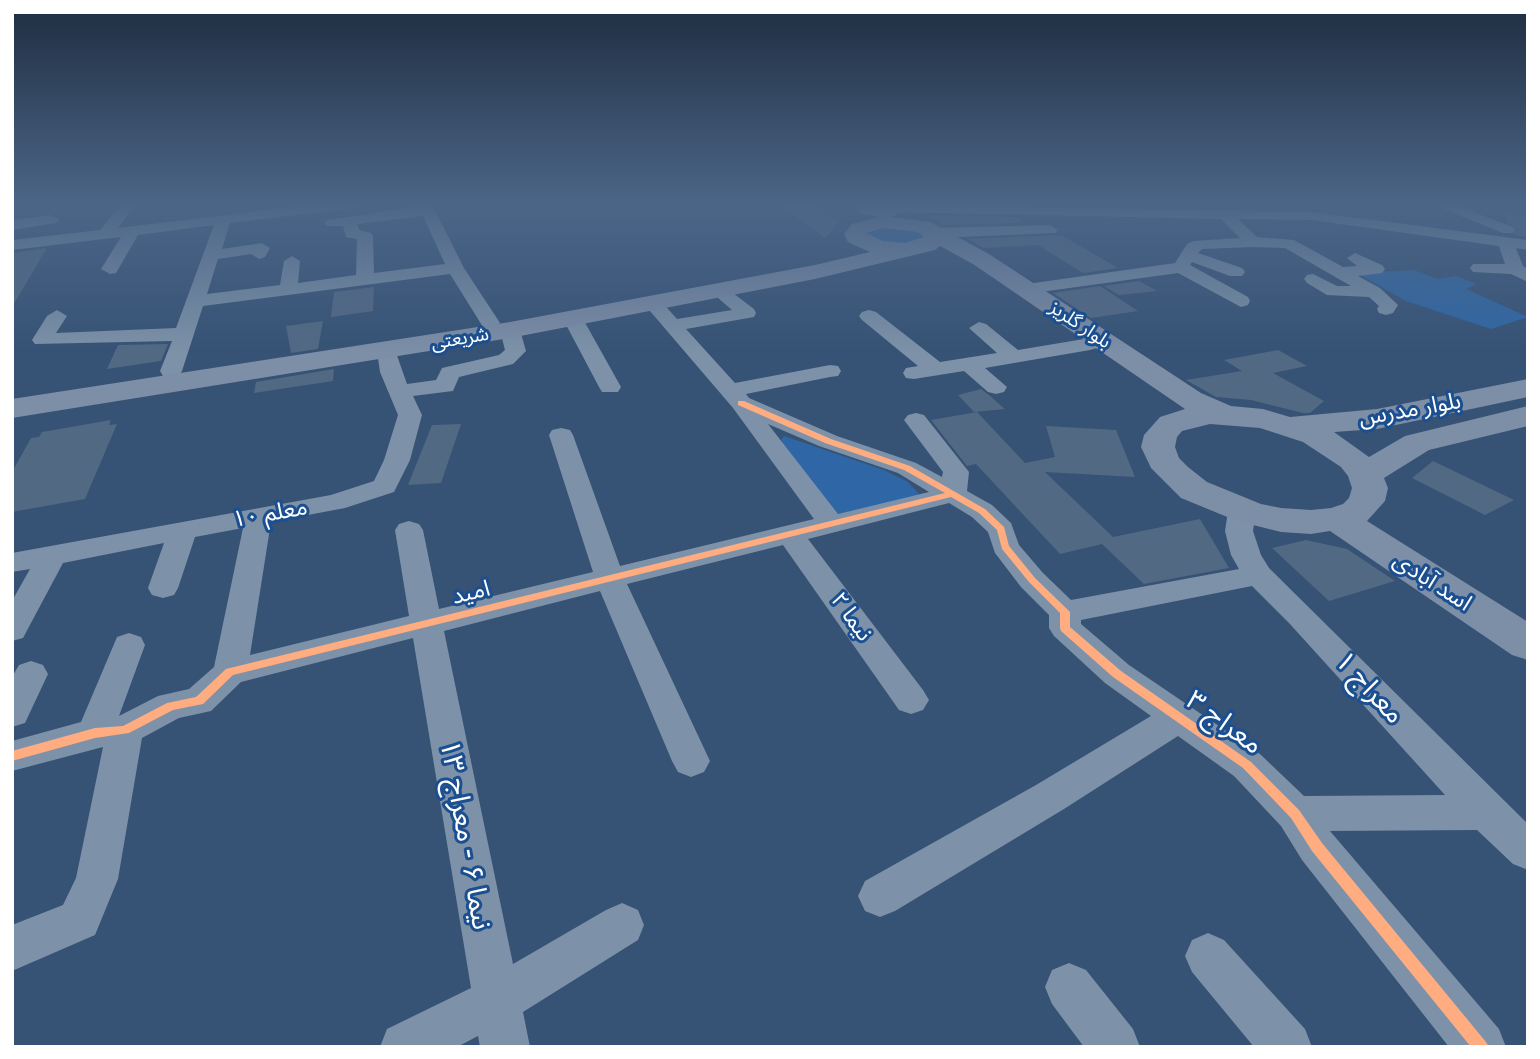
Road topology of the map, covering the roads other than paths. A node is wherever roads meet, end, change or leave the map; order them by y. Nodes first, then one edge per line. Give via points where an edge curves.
1 (119, 253) edge
2 (213, 253) edge
3 (365, 253) edge
4 (448, 253) edge
5 (819, 253) edge
6 (859, 253) edge
7 (876, 253) edge
8 (958, 253) edge
9 (969, 253) edge
10 (1189, 253) edge
11 (1308, 253) edge
12 (1512, 253) edge
13 (1355, 258) dead end
14 (869, 259) junction
15 (292, 261) dead end
16 (1184, 261) junction
17 (455, 268) junction
18 (1479, 268) dead end
19 (110, 269) dead end
20 (1236, 272) dead end
21 (1343, 272) junction
22 (1521, 273) edge
23 (1313, 279) dead end
24 (365, 280) junction
25 (1026, 289) junction
26 (288, 290) junction
27 (719, 290) junction
28 (1374, 292) junction
29 (196, 301) junction
30 (1241, 301) dead end
31 (653, 304) junction
32 (1386, 309) dead end
33 (57, 316) dead end
34 (869, 316) dead end
35 (573, 319) junction
36 (500, 326) junction
37 (673, 326) junction
38 (979, 328) dead end
39 (184, 334) junction
40 (1090, 344) junction
41 (387, 351) junction
42 (1013, 356) junction
43 (257, 364) junction
44 (968, 364) junction
45 (171, 371) junction
46 (830, 371) dead end
47 (610, 387) dead end
48 (996, 387) dead end
49 (1528, 388) edge
50 (400, 391) junction
51 (12, 396) edge
52 (736, 397) junction
53 (12, 409) edge
54 (1224, 415) junction
55 (1528, 416) edge
56 (916, 420) dead end
57 (1171, 424) junction
58 (1290, 426) junction
59 (561, 435) dead end
60 (1365, 474) junction
61 (953, 495) junction
62 (1242, 510) junction
63 (258, 515) junction
64 (1337, 519) junction
65 (831, 524) junction
66 (183, 530) junction
67 (409, 530) dead end
68 (790, 534) junction
69 (53, 554) junction
70 (12, 563) edge
71 (1258, 575) junction
72 (610, 579) junction
73 (163, 588) dead end
74 (1065, 612) junction
75 (426, 624) junction
76 (12, 630) edge
77 (129, 645) dead end
78 (1528, 645) edge
79 (230, 672) junction
80 (31, 674) dead end
81 (911, 700) dead end
82 (12, 713) edge
83 (1177, 718) junction
84 (110, 732) junction
85 (12, 756) edge
86 (691, 761) dead end
87 (1486, 812) junction
88 (1296, 814) junction
89 (1528, 851) edge
90 (880, 896) dead end
91 (622, 925) dead end
92 (12, 948) edge
93 (1208, 956) dead end
94 (1069, 987) dead end
95 (496, 1001) junction
96 (404, 1047) edge
97 (505, 1047) edge
98 (1115, 1047) edge
99 (1287, 1047) edge
100 (1481, 1047) edge

1 - 19 street
2 - 29 street
3 - 24 street
4 - 17 street
5 - 36 main road, شریعتی via 807,262
6 - 14 main road
7 - 14 main road, شریعتی
8 - 40 main road, بلوار گلریز
9 - 25 main road, بلوار گلریز
10 - 16 street
11 - 21 street
12 - 22 street
13 - 21 street via 1376,269
14 - 27 main road, شریعتی
15 - 26 street
16 - 20 street
16 - 25 street
16 - 30 street
17 - 24 street via 402,266
17 - 36 street
18 - 22 street
21 - 28 street
23 - 28 street via 1333,291
24 - 26 street
25 - 54 main road, بلوار گلریز via 1190,400
26 - 29 street
27 - 31 main road, شریعتی
27 - 37 street via 747,313
28 - 32 street via 1389,305
29 - 39 street
31 - 35 main road, شریعتی
31 - 37 street
33 - 39 street via 42,340
34 - 44 street via 925,371
35 - 36 main road, شریعتی
35 - 47 street
36 - 41 main road, شریعتی
36 - 43 main road, شریعتی
36 - 50 street via 516,351 506,360 450,373 445,386
37 - 52 street
38 - 42 street
39 - 45 street
40 - 42 street
40 - 57 main road, بلوار گلریز via 1172,402
41 - 43 main road, شریعتی
41 - 50 street, معلم ۱۰
42 - 44 street
43 - 45 main road, شریعتی
43 - 53 main road, شریعتی
44 - 48 street
45 - 51 main road, شریعتی
46 - 52 street
49 - 58 main road, بلوار مدرس via 1377,419
50 - 63 street, معلم ۱۰ via 410,415 385,486 337,502
52 - 61 street, معراج ۳ via 828,441 907,468
52 - 65 street
54 - 57 main road
54 - 58 main road
55 - 60 main road, بلوار مدرس via 1417,443
56 - 61 street via 956,472
57 - 62 main road via 1158,447 1163,461 1194,490
58 - 60 main road via 1336,447
59 - 72 street
60 - 64 main road via 1370,488 1367,501 1356,512
61 - 65 street, امید
61 - 74 street, معراج ۳ via 982,511 1001,530 1005,547
62 - 64 main road via 1281,520
62 - 71 street, معراج ۱ via 1239,531
63 - 66 street, معلم ۱۰
63 - 79 street
64 - 78 main road, اسد آبادی
65 - 68 street, امید
66 - 69 street, معلم ۱۰
66 - 73 street
67 - 75 street, نیما ۶ - معراج ۱۳
68 - 72 street, امید
68 - 81 street, نیما ۲
69 - 70 street, معلم ۱۰
69 - 76 street
71 - 74 street
71 - 87 street, معراج ۱
72 - 75 street, امید
72 - 86 street
74 - 83 street, معراج ۳ via 1065,628
75 - 79 street, امید
75 - 95 street, نیما ۶ - معراج ۱۳
77 - 84 street
79 - 84 street, امید via 198,701 171,706
80 - 82 street
83 - 88 street, معراج ۳ via 1247,765
83 - 90 street
84 - 85 street, امید
84 - 92 street via 97,879 79,920
87 - 88 street
87 - 89 street, معراج ۱
88 - 100 street, معراج ۳ via 1317,847
91 - 95 street
93 - 99 street
94 - 98 street
95 - 96 street
95 - 97 street, نیما ۶ - معراج ۱۳

